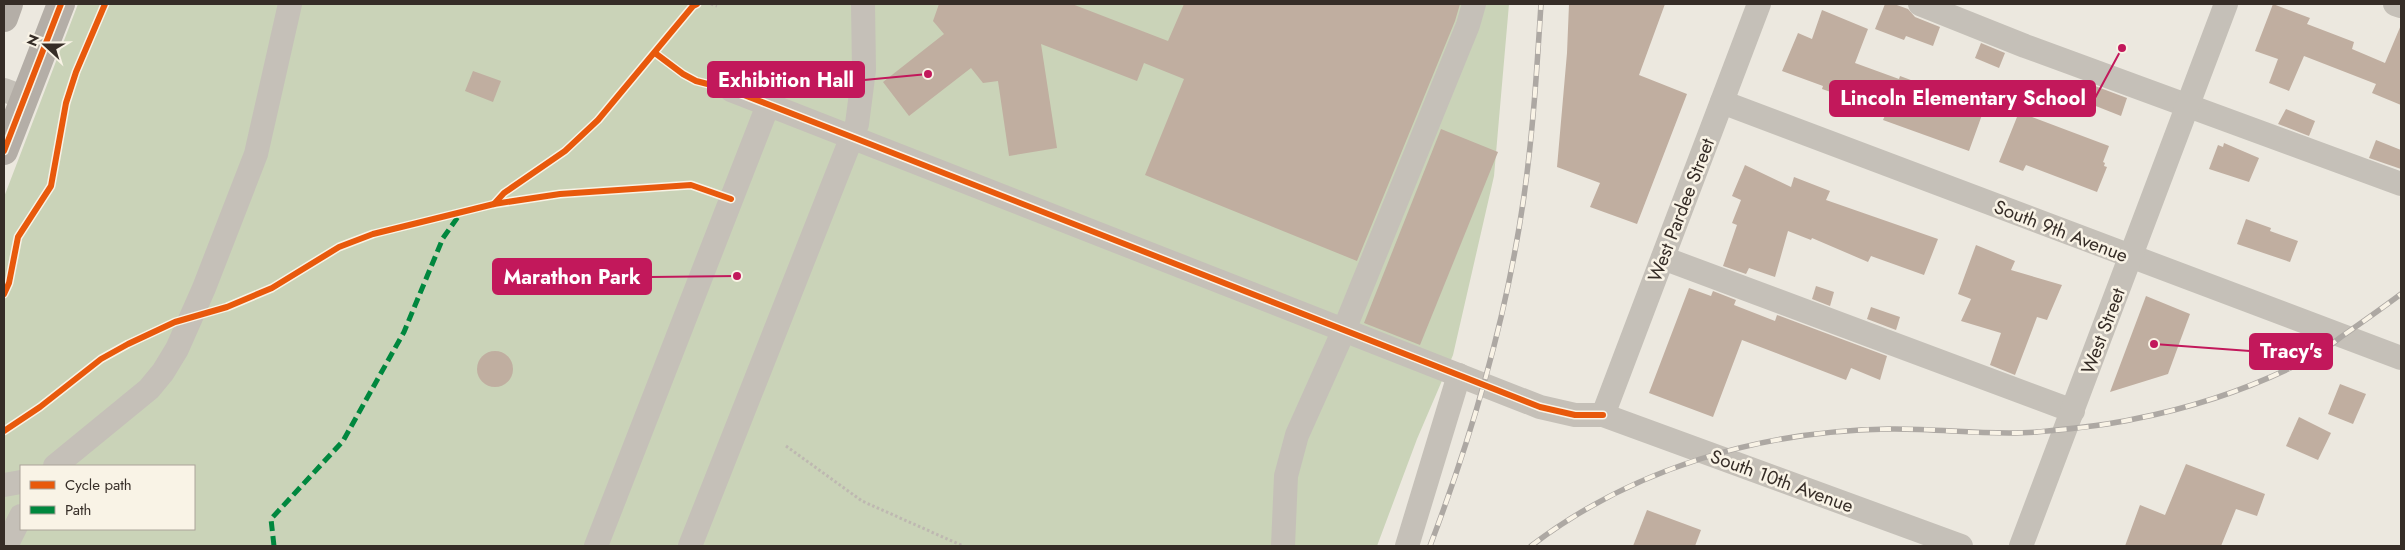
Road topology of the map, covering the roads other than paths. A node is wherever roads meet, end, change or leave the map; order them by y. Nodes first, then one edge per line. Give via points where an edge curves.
1 (9, 4) edge
2 (61, 4) edge
3 (290, 4) edge
4 (863, 4) edge
5 (1474, 4) edge
6 (1758, 4) edge
7 (1920, 4) edge
8 (2226, 4) edge
9 (2395, 4) edge
10 (2401, 6) edge
11 (4, 18) edge
12 (731, 90) dead end
13 (14, 94) edge
14 (1722, 102) junction
15 (768, 105) junction
16 (2187, 106) junction
17 (852, 137) junction
18 (4, 151) edge
19 (2401, 184) edge
20 (2130, 257) junction
21 (1663, 258) junction
22 (1344, 330) junction
23 (2401, 358) edge
24 (1459, 374) junction
25 (2072, 411) junction
26 (1603, 415) junction
27 (56, 465) edge
28 (20, 482) edge
29 (4, 485) edge
30 (20, 518) edge
31 (6, 546) edge
32 (596, 546) edge
33 (690, 546) edge
34 (1283, 546) edge
35 (1407, 546) edge
36 (1961, 546) edge
37 (2021, 546) edge

1 - 11 main road
2 - 13 main road
3 - 27 street via 256,154 177,349 149,388
4 - 17 street via 864,70 859,114
5 - 22 street
6 - 14 street, West Pardee Street
7 - 16 street
8 - 16 street, West Street
9 - 10 street
12 - 15 street, South 10th Avenue
13 - 18 main road
14 - 20 street, South 9th Avenue
14 - 21 street, West Pardee Street
15 - 17 street, South 10th Avenue
15 - 32 street
16 - 19 street
16 - 20 street, West Street
17 - 22 street, South 10th Avenue
17 - 33 street
20 - 23 street, South 9th Avenue
20 - 25 street, West Street
21 - 25 street
21 - 26 street, West Pardee Street
22 - 24 street, South 10th Avenue
22 - 34 street via 1310,402 1291,453 1286,476
24 - 26 street, South 10th Avenue via 1540,407 1575,414
24 - 35 street
25 - 37 street, West Street
26 - 36 street, South 10th Avenue
28 - 29 street
30 - 31 street

